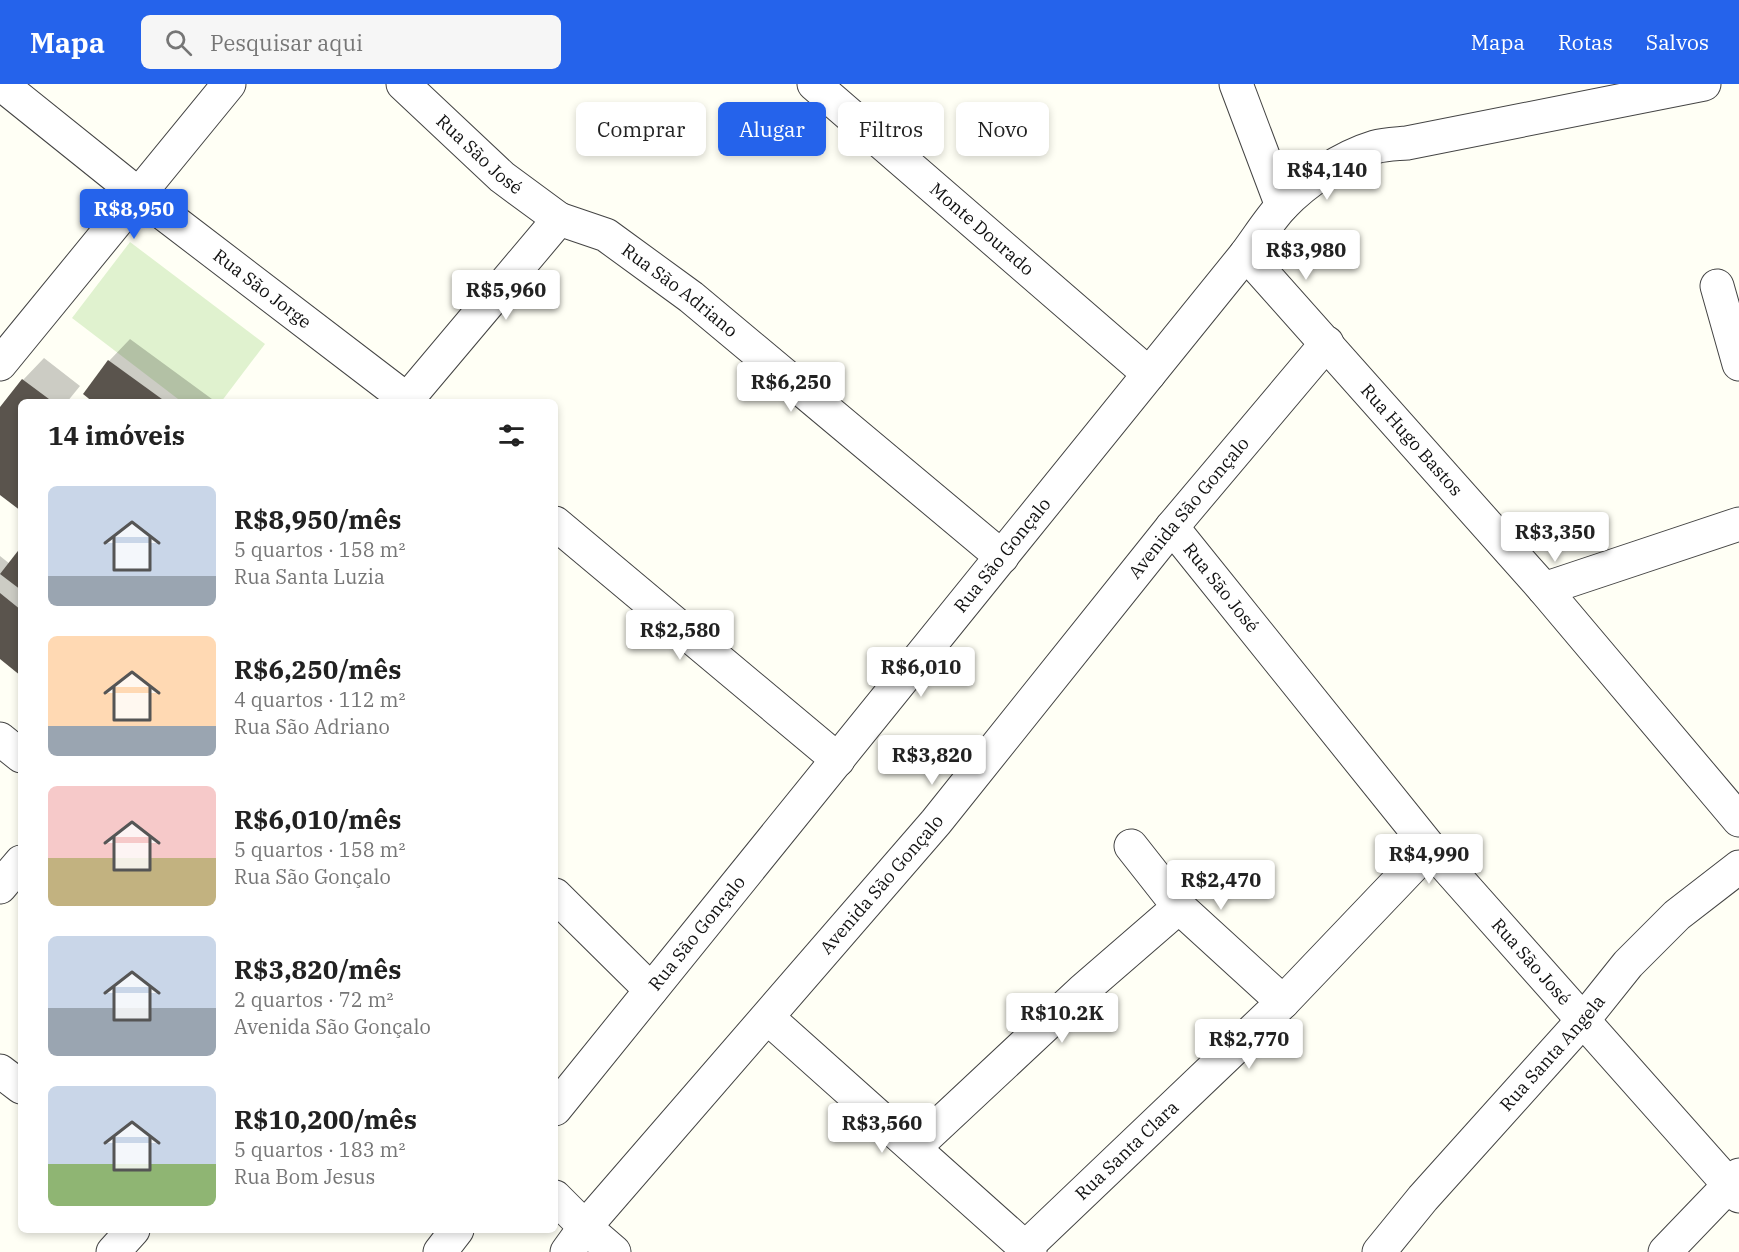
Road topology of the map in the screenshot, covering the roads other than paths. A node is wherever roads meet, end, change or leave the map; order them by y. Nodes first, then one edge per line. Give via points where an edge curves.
1 (1, 84) edge
2 (229, 84) edge
3 (404, 84) edge
4 (814, 84) edge
5 (1236, 84) edge
6 (1704, 84) edge
7 (138, 194) junction
8 (1282, 206) junction
9 (559, 219) junction
10 (1246, 254) junction
11 (1717, 286) dead end
12 (1327, 343) junction
13 (0, 364) edge
14 (1739, 364) edge
15 (1149, 374) junction
16 (405, 399) edge
17 (410, 399) edge
18 (1739, 524) edge
19 (558, 526) edge
20 (1172, 527) junction
21 (1002, 557) junction
22 (1544, 589) junction
23 (0, 739) edge
24 (18, 754) edge
25 (838, 760) junction
26 (1739, 820) edge
27 (1131, 846) dead end
28 (1431, 848) junction
29 (18, 865) edge
30 (1739, 867) edge
31 (0, 887) edge
32 (558, 898) edge
33 (1179, 907) junction
34 (651, 990) junction
35 (1283, 1002) junction
36 (768, 1018) junction
37 (1584, 1019) junction
38 (0, 1071) edge
39 (18, 1085) edge
40 (558, 1105) edge
41 (914, 1148) junction
42 (1736, 1185) edge
43 (558, 1203) edge
44 (130, 1233) edge
45 (456, 1233) edge
46 (576, 1240) edge
47 (1027, 1250) edge
48 (113, 1252) edge
49 (440, 1252) edge
50 (614, 1252) edge
51 (1378, 1252) edge
52 (1665, 1252) edge

1 - 7 street, Rua São Jorge
2 - 7 street
3 - 9 street, Rua São José via 502,177
4 - 15 street, Monte Dourado
5 - 8 street
6 - 8 street, Rua São Gonçalo via 1376,147 1325,172
7 - 13 street
7 - 16 street, Rua São Jorge
8 - 10 street, Rua São Gonçalo
9 - 17 street
9 - 21 street, Rua São Adriano via 606,235 691,297
10 - 12 street, Rua Hugo Bastos
10 - 15 street, Rua São Gonçalo
11 - 14 street
12 - 20 street, Avenida São Gonçalo
12 - 22 street, Rua Hugo Bastos
15 - 21 street, Rua São Gonçalo
18 - 22 street
19 - 25 street
20 - 28 street, Rua São José
20 - 36 street, Avenida São Gonçalo via 936,822
21 - 25 street, Rua São Gonçalo
22 - 26 street, Rua Hugo Bastos
23 - 24 street
25 - 34 street, Rua São Gonçalo
27 - 33 street
28 - 35 street, Rua Santa Clara
28 - 37 street, Rua São José
29 - 31 street
30 - 37 street, Rua Santa Angela via 1677,915 1628,964
32 - 34 street
33 - 35 street
33 - 41 street via 1082,991
34 - 40 street, Rua São Gonçalo
35 - 47 street, Rua Santa Clara
36 - 41 street
36 - 46 street, Avenida São Gonçalo
37 - 42 street, Rua São José
37 - 51 street, Rua Santa Angela
38 - 39 street
41 - 47 street
42 - 52 street
43 - 46 street
44 - 48 street
45 - 49 street
46 - 50 street

